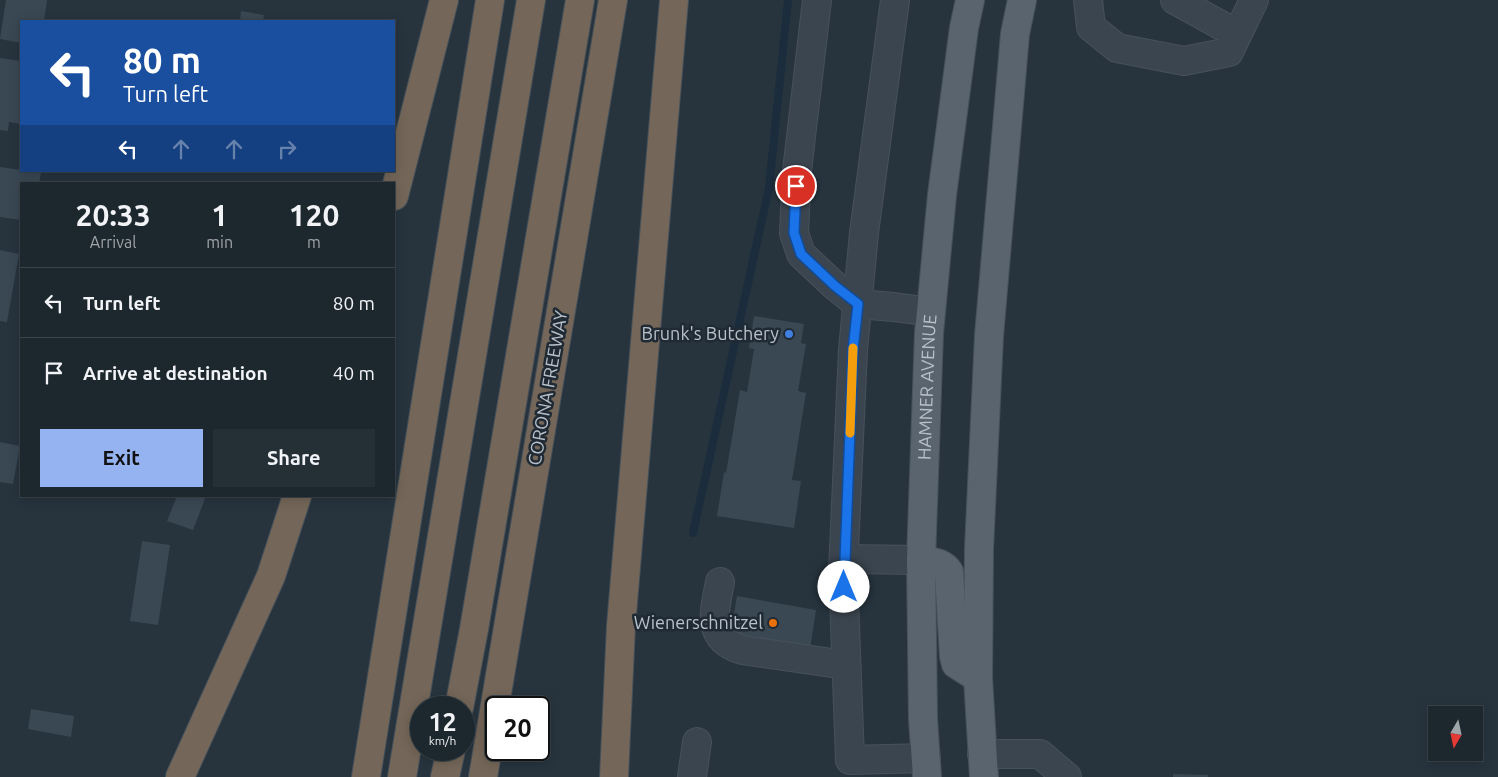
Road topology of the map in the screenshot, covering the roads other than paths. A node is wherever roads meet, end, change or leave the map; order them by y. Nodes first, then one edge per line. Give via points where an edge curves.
1 (444, 0) edge
2 (490, 0) edge
3 (531, 0) edge
4 (580, 0) edge
5 (613, 0) edge
6 (674, 0) edge
7 (817, 0) edge
8 (896, 0) edge
9 (970, 0) edge
10 (1022, 0) edge
11 (1088, 0) edge
12 (1175, 0) edge
13 (1254, 0) edge
14 (1237, 34) junction
15 (395, 192) edge
16 (858, 304) junction
17 (931, 312) junction
18 (298, 497) edge
19 (844, 559) junction
20 (921, 560) junction
21 (720, 582) dead end
22 (846, 665) junction
23 (978, 678) junction
24 (461, 696) edge
25 (697, 742) dead end
26 (449, 761) edge
27 (983, 766) edge
28 (927, 768) edge
29 (180, 777) edge
30 (366, 777) edge
31 (402, 777) edge
32 (445, 777) edge
33 (483, 777) edge
34 (614, 777) edge
35 (692, 777) edge
36 (1066, 777) edge

1 - 15 highway
2 - 30 highway
3 - 31 highway
4 - 24 highway
5 - 33 highway, CORONA FREEWAY
6 - 34 highway via 621,626
7 - 16 lane via 797,171 794,233 801,254
8 - 16 lane via 864,233
9 - 17 main road, HAMNER AVENUE via 942,194
10 - 23 main road via 1015,34 989,336 979,548
11 - 14 lane via 1091,27 1117,48 1184,61 1229,52
12 - 14 lane
13 - 14 lane
16 - 17 lane
16 - 19 lane
17 - 20 main road, HAMNER AVENUE
18 - 29 highway via 271,576
19 - 20 lane
19 - 22 lane
20 - 23 main road via 946,567 949,572 956,664
20 - 28 main road, HAMNER AVENUE via 923,719
21 - 22 lane via 714,611 716,631 731,647
22 - 28 lane via 850,760
23 - 27 main road
25 - 35 lane
26 - 32 highway
27 - 36 lane via 1040,754

